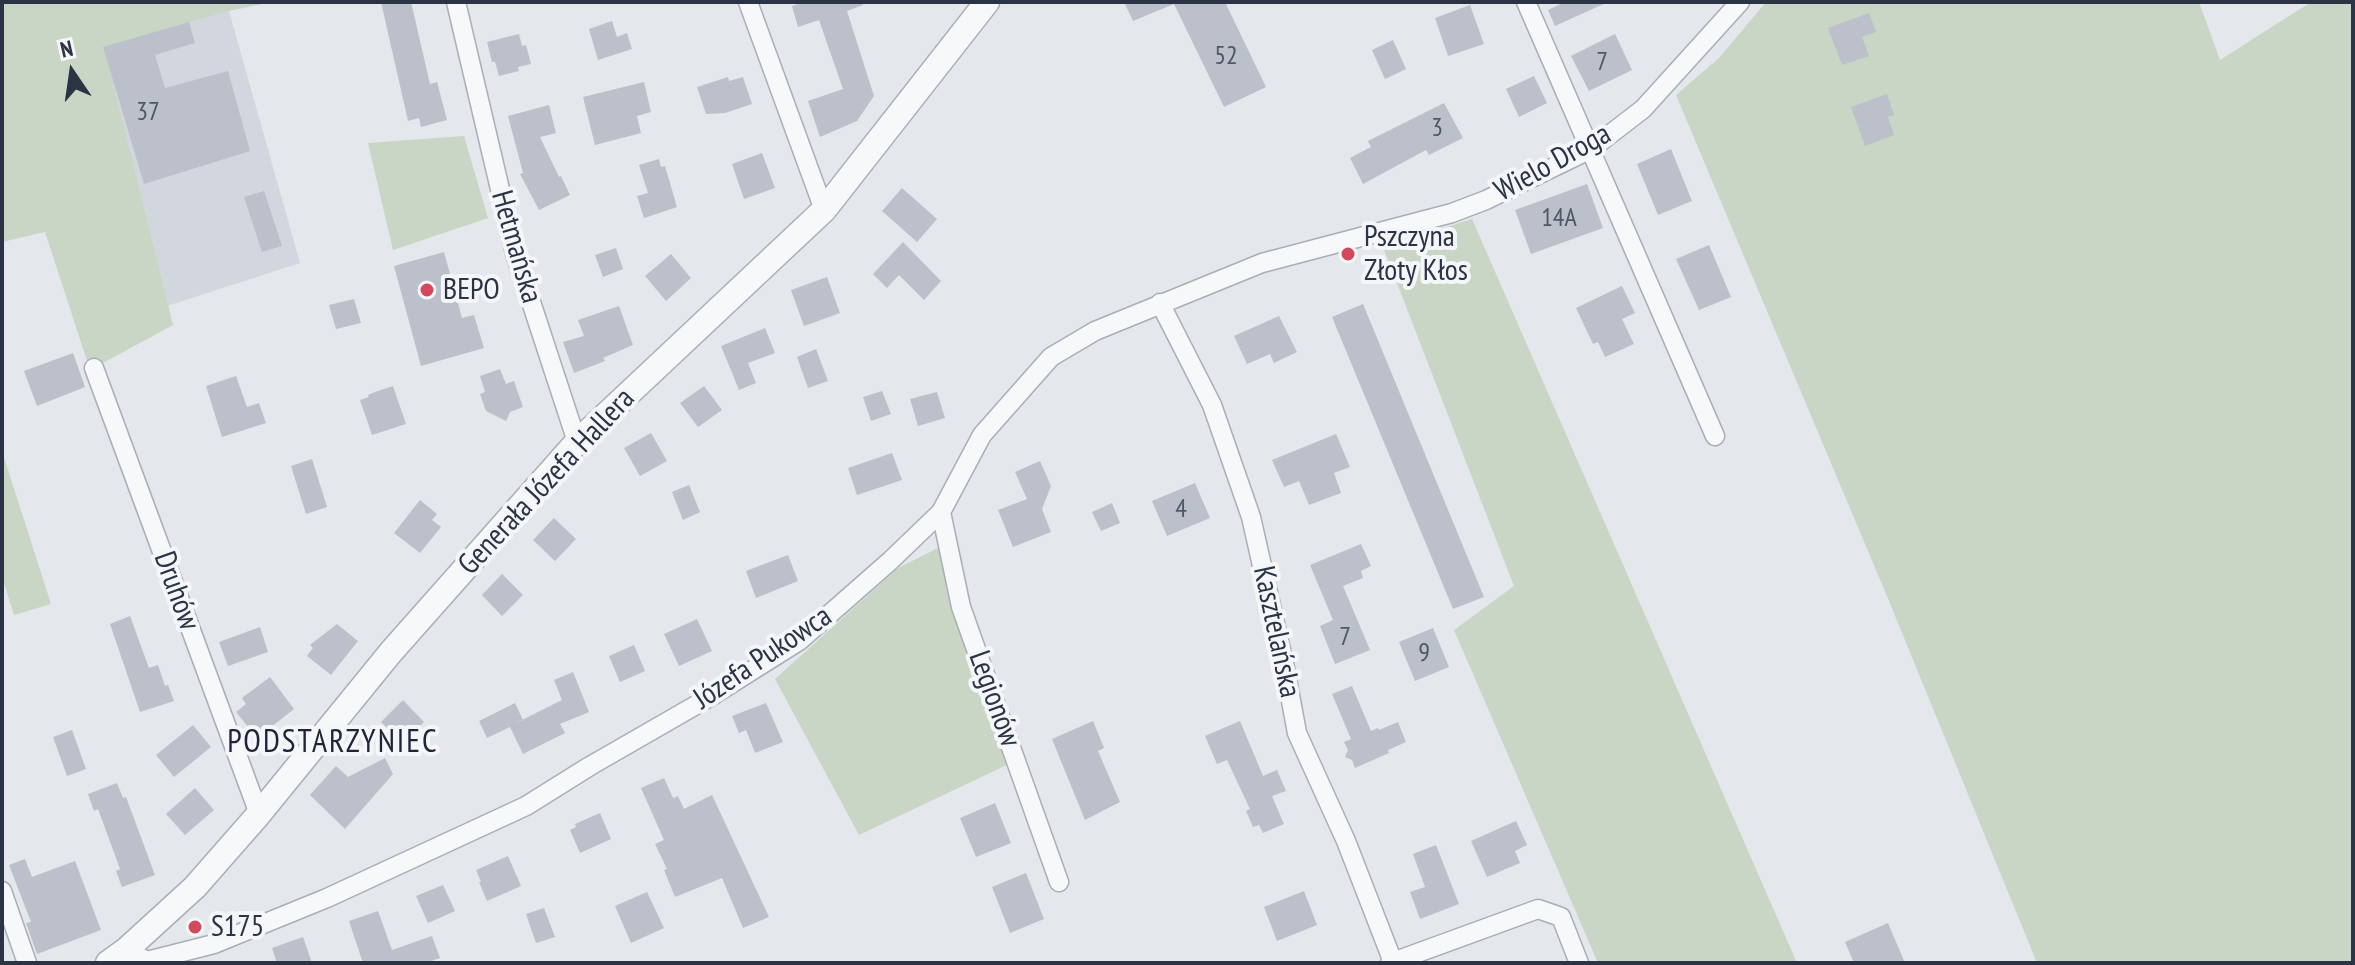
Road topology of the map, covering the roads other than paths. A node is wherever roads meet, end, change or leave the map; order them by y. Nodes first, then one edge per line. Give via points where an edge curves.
1 (456, 2) edge
2 (748, 2) edge
3 (987, 2) edge
4 (1526, 2) edge
5 (1740, 2) edge
6 (1591, 149) junction
7 (824, 210) junction
8 (1365, 236) joint
9 (1160, 303) junction
10 (94, 368) dead end
11 (1715, 436) dead end
12 (577, 442) junction
13 (941, 512) junction
14 (259, 814) junction
15 (1059, 882) dead end
16 (2, 891) edge
17 (117, 957) edge
18 (1392, 962) edge
19 (27, 963) edge
20 (1579, 963) edge

1 - 12 street, Hetmańska via 515,253
2 - 7 street
3 - 7 street, Generała Józefa Hallera
4 - 6 street
5 - 6 street, Wielo Droga via 1643,109
6 - 8 street, Wielo Droga via 1486,200
6 - 11 street
7 - 12 street, Generała Józefa Hallera
8 - 9 street, Józefa Pukowca via 1262,263
9 - 13 street, Józefa Pukowca via 1051,357 982,435
9 - 18 street, Kasztelańska via 1212,405 1251,517 1297,733
10 - 14 street, Druhów
12 - 14 street, Generała Józefa Hallera via 391,652
13 - 15 street, Legionów via 961,607
13 - 17 street, Józefa Pukowca via 799,641 526,806 214,944 147,961
14 - 17 street, Generała Józefa Hallera via 195,887
16 - 19 street
18 - 20 street via 1538,909 1561,917

